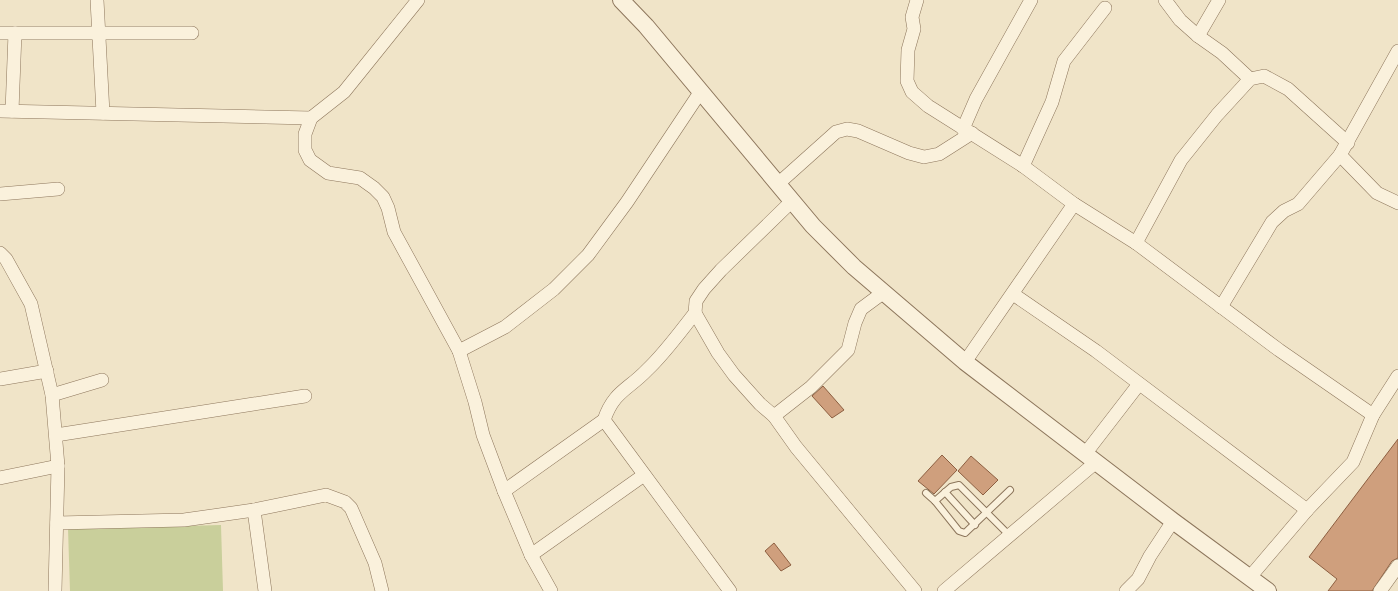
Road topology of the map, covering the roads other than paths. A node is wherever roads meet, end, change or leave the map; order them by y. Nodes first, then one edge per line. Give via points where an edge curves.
1 (97, 0) edge
2 (418, 0) edge
3 (621, 0) edge
4 (917, 0) edge
5 (1031, 0) edge
6 (1165, 0) edge
7 (1219, 0) edge
8 (1105, 8) dead end
9 (0, 33) edge
10 (14, 33) junction
11 (192, 33) dead end
12 (99, 34) junction
13 (1198, 36) junction
14 (1398, 51) edge
15 (1250, 79) junction
16 (701, 92) junction
17 (6, 111) edge
18 (103, 113) junction
19 (311, 118) junction
20 (968, 131) junction
21 (1348, 143) junction
22 (1340, 154) junction
23 (1023, 166) junction
24 (778, 183) junction
25 (58, 190) dead end
26 (0, 194) edge
27 (792, 201) junction
28 (1398, 203) edge
29 (1074, 204) junction
30 (1136, 243) junction
31 (0, 253) edge
32 (884, 292) junction
33 (1013, 294) junction
34 (1221, 307) junction
35 (695, 313) junction
36 (459, 351) junction
37 (965, 362) junction
38 (47, 371) junction
39 (1398, 376) edge
40 (0, 379) edge
41 (102, 380) dead end
42 (1139, 384) junction
43 (52, 395) junction
44 (305, 396) dead end
45 (1373, 415) junction
46 (774, 416) junction
47 (604, 420) junction
48 (56, 435) junction
49 (1090, 459) junction
50 (58, 466) junction
51 (644, 475) junction
52 (0, 478) edge
53 (1010, 490) dead end
54 (504, 491) junction
55 (945, 492) junction
56 (926, 493) dead end
57 (935, 501) junction
58 (254, 510) junction
59 (1307, 510) junction
60 (987, 513) junction
61 (1173, 521) junction
62 (57, 523) junction
63 (975, 525) junction
64 (1008, 535) junction
65 (531, 555) junction
66 (1398, 566) edge
67 (1250, 577) junction
68 (55, 591) edge
69 (265, 591) edge
70 (382, 591) edge
71 (551, 591) edge
72 (730, 591) edge
73 (915, 591) edge
74 (944, 591) edge
75 (1126, 591) edge
76 (1268, 591) edge
77 (1380, 591) edge

1 - 12 street
2 - 19 street via 344,92
3 - 16 street
4 - 20 street via 912,17 914,29 908,50 907,81 912,92 928,106
5 - 20 street via 976,99
6 - 13 street via 1180,20
7 - 13 street
8 - 23 street via 1064,60 1052,102
9 - 10 street
10 - 12 street
10 - 17 street
11 - 12 street
12 - 18 street
13 - 15 street via 1222,53
14 - 21 street
15 - 21 street via 1264,76 1288,89
15 - 30 street via 1181,160
16 - 24 street
16 - 36 street via 628,202 588,255 554,289 505,327
17 - 18 street
18 - 19 street
19 - 36 street via 305,134 304,150 310,160 328,173 360,178 383,196 394,232
20 - 23 street
20 - 24 street via 939,154 924,157 847,128 836,132
21 - 22 street
22 - 28 street via 1377,193
22 - 34 street via 1298,204 1284,211 1272,222
23 - 29 street
24 - 27 street
25 - 26 street
27 - 32 street via 844,257
27 - 35 street via 704,289 696,301
29 - 30 street
29 - 33 street
30 - 34 street
31 - 38 street via 6,259 31,304
32 - 37 street
32 - 46 street via 862,309 855,323 848,350 811,387
33 - 37 street
33 - 42 street
34 - 45 street
35 - 46 street via 722,359 748,391
35 - 47 street via 647,371 618,394 608,407
36 - 54 street via 476,402 483,435
37 - 49 street
38 - 40 street
38 - 43 street
39 - 45 street
41 - 43 street
42 - 49 street
42 - 59 street
43 - 48 street
44 - 48 street
45 - 59 street via 1353,462
46 - 73 street via 796,447
47 - 51 street
47 - 54 street
48 - 50 street
49 - 61 street
49 - 64 street
50 - 52 street
50 - 62 street
51 - 65 street
51 - 72 street
53 - 60 lane
54 - 65 street
55 - 57 lane
55 - 60 lane via 953,485 959,485
55 - 63 lane
56 - 57 lane
57 - 63 lane via 961,533 965,534
58 - 62 street via 184,520
58 - 69 street
58 - 70 street via 326,495 345,502 351,508 375,563
59 - 67 street
60 - 63 lane
60 - 64 lane
61 - 67 street
61 - 75 street via 1138,579
62 - 68 street
64 - 74 street
65 - 71 street
66 - 77 street
67 - 76 street

